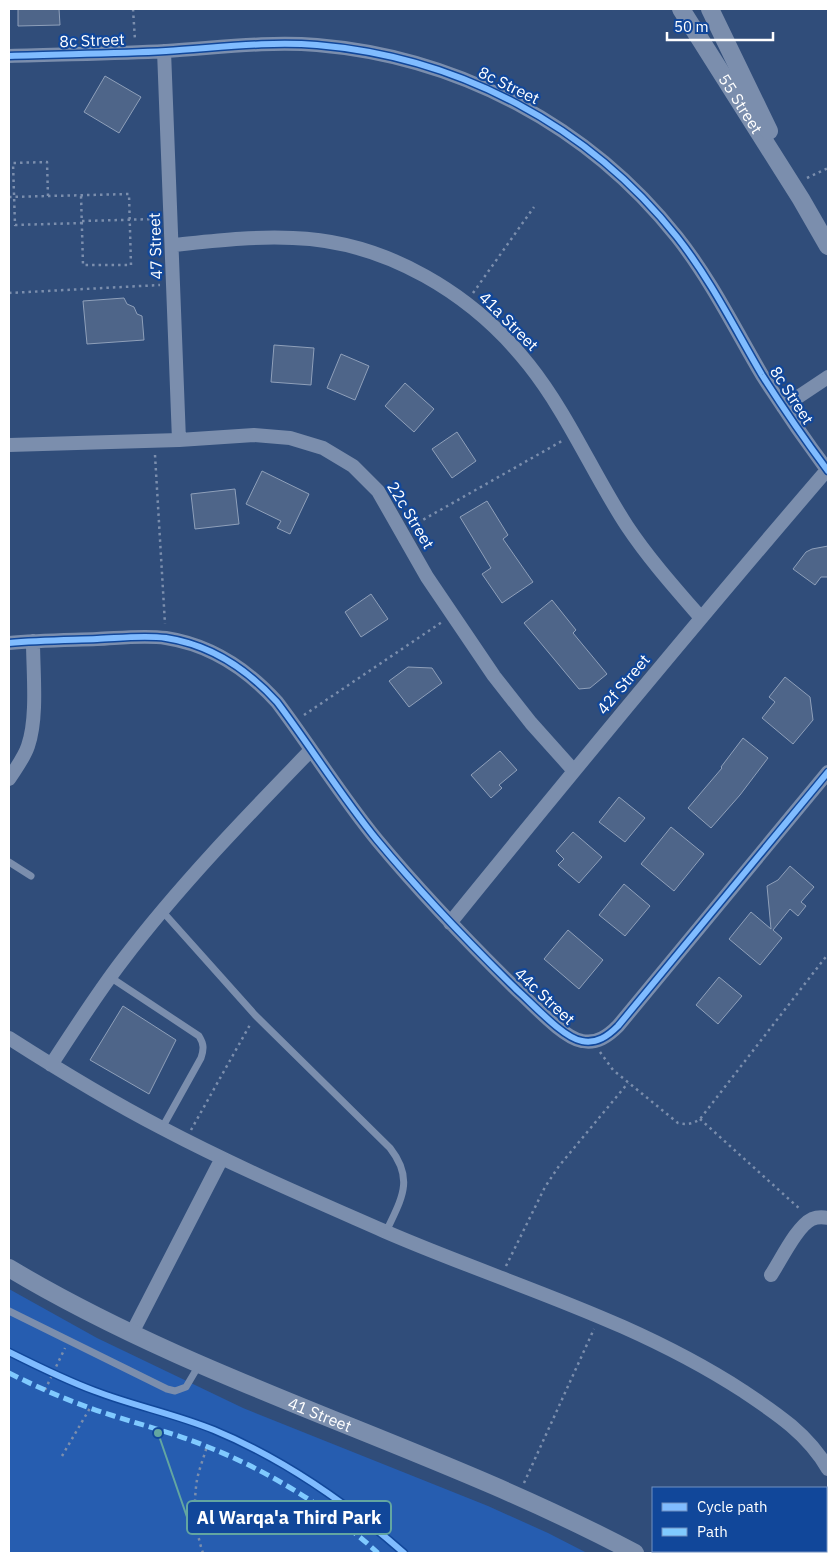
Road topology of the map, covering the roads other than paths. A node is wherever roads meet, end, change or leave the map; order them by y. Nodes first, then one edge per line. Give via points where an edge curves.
1 (681, 9) edge
2 (710, 9) edge
3 (164, 51) junction
4 (9, 56) edge
5 (798, 192) junction
6 (172, 245) junction
7 (828, 246) edge
8 (828, 377) edge
9 (783, 407) junction
10 (179, 440) junction
11 (9, 445) edge
12 (828, 471) edge
13 (701, 618) junction
14 (33, 641) junction
15 (9, 643) edge
16 (312, 750) junction
17 (574, 770) junction
18 (828, 772) edge
19 (9, 779) edge
20 (9, 862) edge
21 (32, 876) dead end
22 (163, 912) junction
23 (450, 923) junction
24 (110, 977) junction
25 (9, 1038) edge
26 (51, 1065) junction
27 (162, 1128) junction
28 (222, 1158) junction
29 (828, 1218) edge
30 (386, 1232) junction
31 (9, 1268) edge
32 (771, 1275) dead end
33 (9, 1311) edge
34 (132, 1333) junction
35 (200, 1364) junction
36 (828, 1469) edge
37 (634, 1553) edge

1 - 5 street, 55 Street
2 - 5 street, 55 Street
3 - 4 street, 8c Street
3 - 6 street, 47 Street
3 - 9 street, 8c Street via 268,44 362,50 453,74 538,114 614,170 678,238 706,277
5 - 7 street, 55 Street
6 - 10 street, 47 Street
6 - 13 street, 41a Street via 250,238 294,238 339,244 382,256 424,274 466,302 498,330 529,365 556,404 632,533
8 - 9 street, 8c Street
9 - 12 street, 8c Street
10 - 11 street, 22c Street
10 - 17 street, 22c Street via 254,436 290,438 323,448 353,466 378,491 427,577 494,676
12 - 13 street, 42f Street
13 - 17 street, 42f Street
14 - 15 street, 44c Street
14 - 16 street, 44c Street via 166,638 203,648 233,662 259,683
14 - 19 street via 32,731 22,760
16 - 22 street via 235,829
16 - 23 street, 44c Street via 376,839
17 - 23 street, 42f Street
18 - 23 street, 44c Street via 631,1011 608,1035 596,1041 582,1042 569,1037
20 - 21 lane
22 - 24 street
22 - 30 lane via 255,1015 399,1159 404,1186
24 - 26 street
24 - 27 lane via 200,1036 203,1043 201,1058
25 - 26 street
26 - 27 street
27 - 28 street
28 - 30 street
28 - 34 street
29 - 32 street via 812,1219 802,1226
30 - 36 street via 600,1316 688,1358 771,1409 798,1430
31 - 34 street, 41 Street
33 - 35 lane via 175,1391 186,1387
34 - 35 street, 41 Street
35 - 37 street, 41 Street via 518,1496

